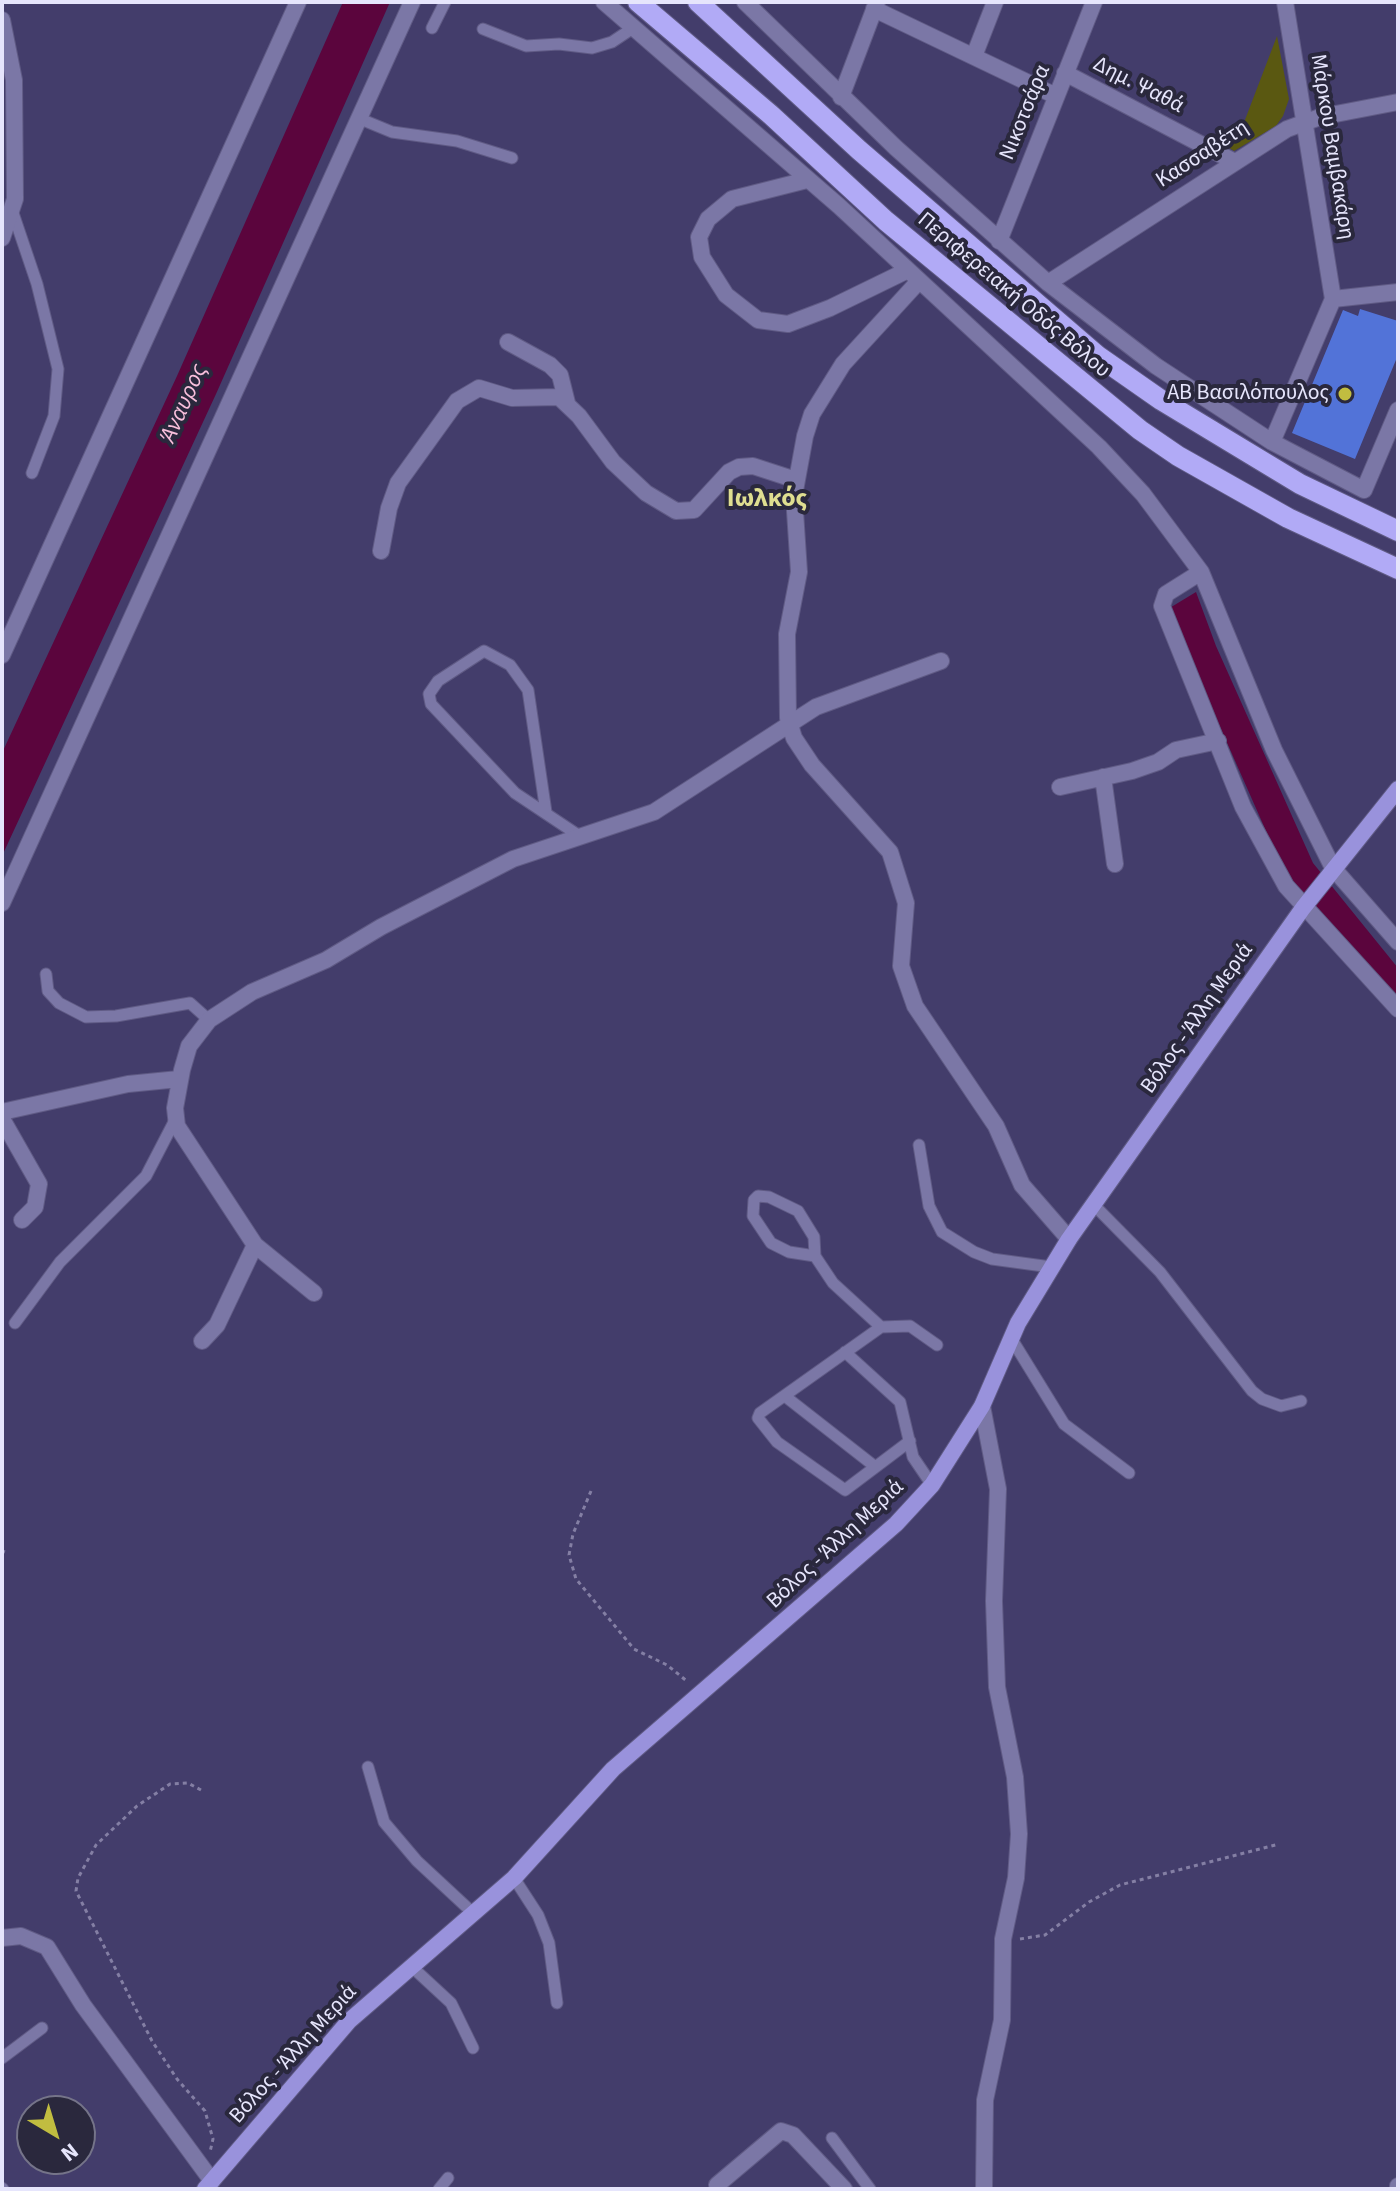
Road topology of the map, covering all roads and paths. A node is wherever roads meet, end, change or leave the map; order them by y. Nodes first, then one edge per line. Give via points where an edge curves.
1 (298, 2) edge
2 (412, 2) edge
3 (445, 2) edge
4 (604, 2) edge
5 (638, 2) edge
6 (698, 2) edge
7 (745, 2) edge
8 (995, 2) edge
9 (1094, 2) edge
10 (1285, 2) edge
11 (875, 6) edge
12 (2, 20) edge
13 (432, 28) dead end
14 (633, 28) junction
15 (483, 29) dead end
16 (974, 56) junction
17 (1065, 73) junction
18 (1056, 96) junction
19 (841, 97) junction
20 (1398, 102) edge
21 (358, 118) junction
22 (1304, 122) junction
23 (512, 158) dead end
24 (1233, 161) junction
25 (807, 180) junction
26 (12, 210) junction
27 (2, 238) edge
28 (999, 241) junction
29 (912, 276) junction
30 (1048, 283) junction
31 (1398, 292) edge
32 (1333, 299) junction
33 (508, 342) dead end
34 (567, 403) junction
35 (1398, 410) edge
36 (1272, 442) junction
37 (32, 473) dead end
38 (796, 480) junction
39 (1398, 531) edge
40 (381, 551) dead end
41 (1398, 569) edge
42 (1201, 572) junction
43 (2, 655) edge
44 (941, 661) dead end
45 (789, 723) junction
46 (1218, 741) junction
47 (1103, 777) junction
48 (1060, 787) dead end
49 (1398, 789) edge
50 (546, 812) junction
51 (581, 837) junction
52 (1115, 864) dead end
53 (1333, 868) junction
54 (2, 903) edge
55 (1303, 908) junction
56 (1398, 942) edge
57 (46, 974) dead end
58 (1398, 1009) edge
59 (209, 1020) junction
60 (179, 1079) junction
61 (2, 1112) edge
62 (2, 1119) edge
63 (175, 1120) junction
64 (919, 1145) dead end
65 (1093, 1204) junction
66 (22, 1220) dead end
67 (1069, 1239) junction
68 (255, 1245) junction
69 (815, 1256) junction
70 (1051, 1267) junction
71 (314, 1293) dead end
72 (15, 1323) dead end
73 (881, 1327) junction
74 (1011, 1338) junction
75 (202, 1341) dead end
76 (937, 1345) dead end
77 (845, 1352) junction
78 (786, 1397) junction
79 (1301, 1401) dead end
80 (982, 1406) junction
81 (910, 1441) junction
82 (873, 1465) junction
83 (1129, 1473) dead end
84 (932, 1485) junction
85 (591, 1491) dead end
86 (700, 1692) junction
87 (368, 1767) dead end
88 (201, 1790) dead end
89 (1279, 1844) dead end
90 (514, 1878) junction
91 (473, 1913) junction
92 (2, 1938) edge
93 (1003, 1939) junction
94 (411, 1966) junction
95 (557, 2003) dead end
96 (42, 2028) dead end
97 (473, 2048) dead end
98 (2, 2058) edge
99 (832, 2138) dead end
100 (199, 2163) junction
101 (448, 2178) dead end
102 (717, 2185) dead end
103 (209, 2187) edge
104 (439, 2189) edge
105 (844, 2189) edge
106 (870, 2189) edge
107 (984, 2189) edge

1 - 43 street
2 - 21 street
3 - 13 lane
4 - 14 street
5 - 41 main road, Περιφερειακή Οδός Βόλου via 886,221 1140,430 1288,518
6 - 39 main road, Περιφερειακή Οδός Βόλου via 870,160 1098,356 1300,484
7 - 19 street
8 - 16 street
9 - 17 street, Νικοτσάρα
10 - 22 street, Μάρκου Βαμβακάρη
11 - 16 street
11 - 19 street
12 - 26 street via 14,80
14 - 15 lane via 592,48 526,46
14 - 25 street
16 - 18 street
17 - 18 street, Νικοτσάρα
17 - 24 street, Δημ. Ψαθά
18 - 28 street, Νικοτσάρα
19 - 28 street
20 - 22 street, Κασσαβέτη
21 - 23 lane via 392,132 457,141
21 - 54 street
22 - 24 street, Κασσαβέτη
22 - 32 street, Μάρκου Βαμβακάρη
24 - 30 street, Κασσαβέτη
25 - 29 street
25 - 29 street via 732,199 708,219 699,237 702,257 726,295 758,320 788,324
26 - 27 street
26 - 37 lane via 58,369 54,416
28 - 30 street
29 - 38 street via 822,396 805,436
29 - 42 street via 1129,477
30 - 36 street via 1156,366
31 - 32 street
32 - 36 street
33 - 34 street via 560,375
34 - 38 street via 613,462 676,511 694,510 739,467 753,466
34 - 40 street via 551,394 521,399 484,388 468,392 398,483
35 - 36 street via 1364,490
38 - 45 street via 799,572 787,634
42 - 46 street via 1166,594 1162,606
42 - 53 street via 1274,750
44 - 45 street via 822,705
45 - 51 street via 654,812
45 - 67 street via 812,765 890,852 906,903 901,966 915,1006 996,1126 1022,1185
46 - 47 street
46 - 55 street via 1243,807
47 - 48 street
47 - 52 street
49 - 53 main road, Βόλος - Άλλη Μεριά
50 - 50 lane via 515,793 431,704 429,694 438,681 484,651 510,665 528,690
50 - 51 lane
51 - 59 street via 513,859 326,960 252,992
53 - 55 main road, Βόλος - Άλλη Μεριά
53 - 56 street
55 - 58 street
55 - 65 main road, Βόλος - Άλλη Μεριά
57 - 59 lane via 48,991 59,1003 86,1017 190,1003
59 - 60 street via 189,1046
60 - 61 street via 128,1084
60 - 63 street
62 - 66 street via 39,1184 35,1207
63 - 68 street
63 - 72 lane via 146,1176 60,1262
64 - 70 lane via 929,1206 942,1232 992,1259
65 - 67 main road, Βόλος - Άλλη Μεριά
65 - 79 lane via 1160,1272 1252,1391 1281,1406
67 - 70 main road, Βόλος - Άλλη Μεριά
68 - 71 street
68 - 75 street via 217,1325
69 - 69 lane via 771,1243 757,1226 754,1200 769,1197 798,1211 814,1237
69 - 73 lane via 833,1283
70 - 74 main road, Βόλος - Άλλη Μεριά
73 - 76 lane via 910,1326
73 - 77 lane
74 - 80 main road, Βόλος - Άλλη Μεριά
74 - 83 lane via 1064,1424
77 - 78 lane
77 - 81 lane via 900,1402
78 - 82 lane
78 - 82 lane via 758,1418 777,1442 845,1490
80 - 84 main road, Βόλος - Άλλη Μεριά
80 - 93 street via 998,1489 997,1687 1015,1777 1019,1834
81 - 82 lane
81 - 84 lane via 919,1470
84 - 86 main road, Βόλος - Άλλη Μεριά via 852,1564
85 - 86 path via 569,1555 576,1579 634,1649 667,1665
86 - 90 main road, Βόλος - Άλλη Μεριά via 603,1779
87 - 91 lane via 384,1822
88 - 100 path via 188,1783 170,1784 137,1806 96,1845 76,1891 152,2041 205,2111 212,2148
89 - 93 path via 1120,1885 1045,1935
90 - 91 main road, Βόλος - Άλλη Μεριά
90 - 95 lane via 549,1943
91 - 94 main road, Βόλος - Άλλη Μεριά
92 - 100 street via 21,1936 47,1947
93 - 107 street via 1002,2020 985,2100
94 - 97 lane via 451,2003
94 - 103 main road, Βόλος - Άλλη Μεριά via 331,2041
96 - 98 lane
99 - 106 lane
100 - 103 street
101 - 104 lane
102 - 105 street via 781,2131 793,2135

